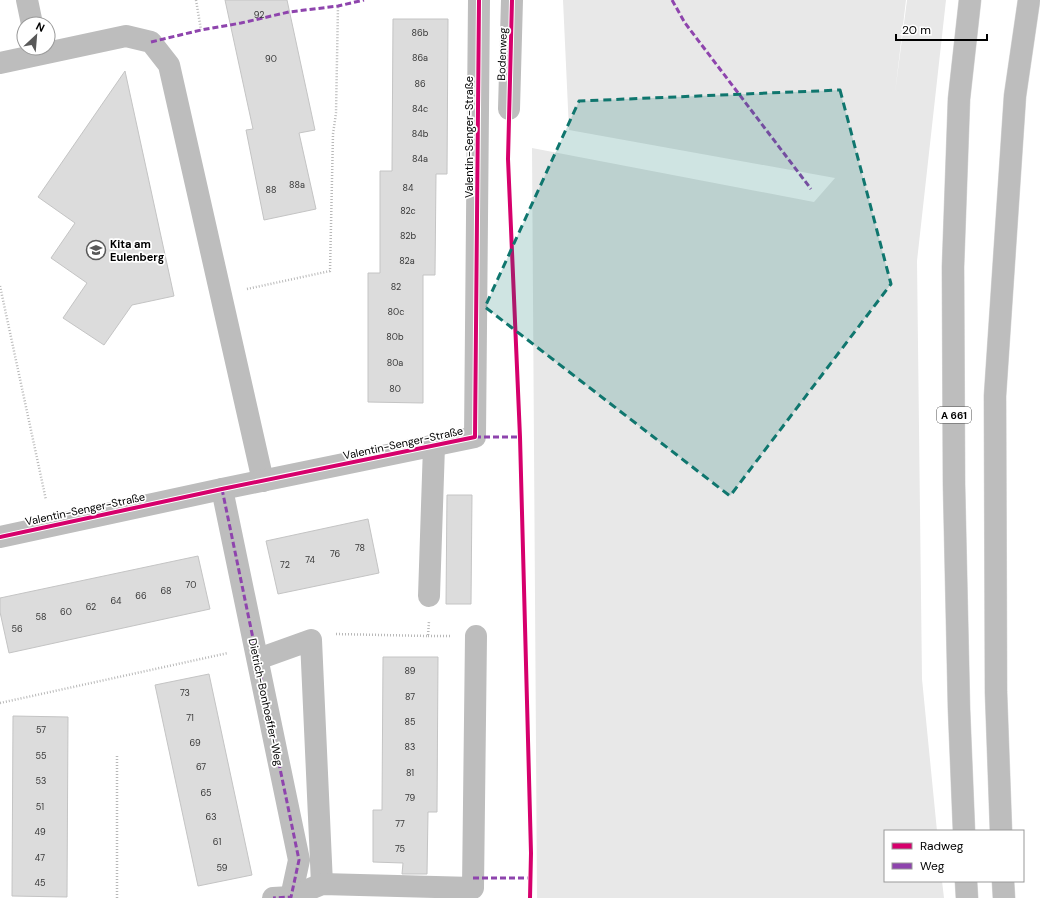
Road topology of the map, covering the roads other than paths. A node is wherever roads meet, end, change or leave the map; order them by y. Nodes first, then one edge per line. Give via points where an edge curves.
1 (27, 0) edge
2 (479, 0) edge
3 (512, 0) edge
4 (970, 0) edge
5 (1029, 0) edge
6 (30, 16) edge
7 (56, 48) edge
8 (22, 56) edge
9 (0, 63) edge
10 (509, 109) dead end
11 (434, 446) junction
12 (263, 481) junction
13 (222, 489) junction
14 (0, 537) edge
15 (429, 596) road end
16 (476, 636) dead end
17 (256, 653) junction
18 (964, 830) edge
19 (1001, 830) edge
20 (966, 882) edge
21 (1003, 882) edge
22 (322, 884) junction
23 (473, 893) edge
24 (282, 897) edge
25 (967, 898) edge
26 (1004, 898) edge

1 - 6 main road
2 - 11 main road, Valentin-Senger-Straße via 475,437
3 - 10 main road, Bodenweg
4 - 18 main road, A 661 via 959,99 953,267 954,492
5 - 19 main road via 1015,96 995,396 996,692
7 - 12 main road via 126,36 151,42 169,66
8 - 9 main road
11 - 12 main road, Valentin-Senger-Straße
11 - 15 main road
12 - 13 main road, Valentin-Senger-Straße
13 - 14 main road, Valentin-Senger-Straße
13 - 17 main road, Dietrich-Bonhoeffer-Weg
16 - 23 main road
17 - 22 main road via 311,640
17 - 24 main road, Dietrich-Bonhoeffer-Weg via 299,860
20 - 25 main road
21 - 26 main road
22 - 23 main road
22 - 24 main road

